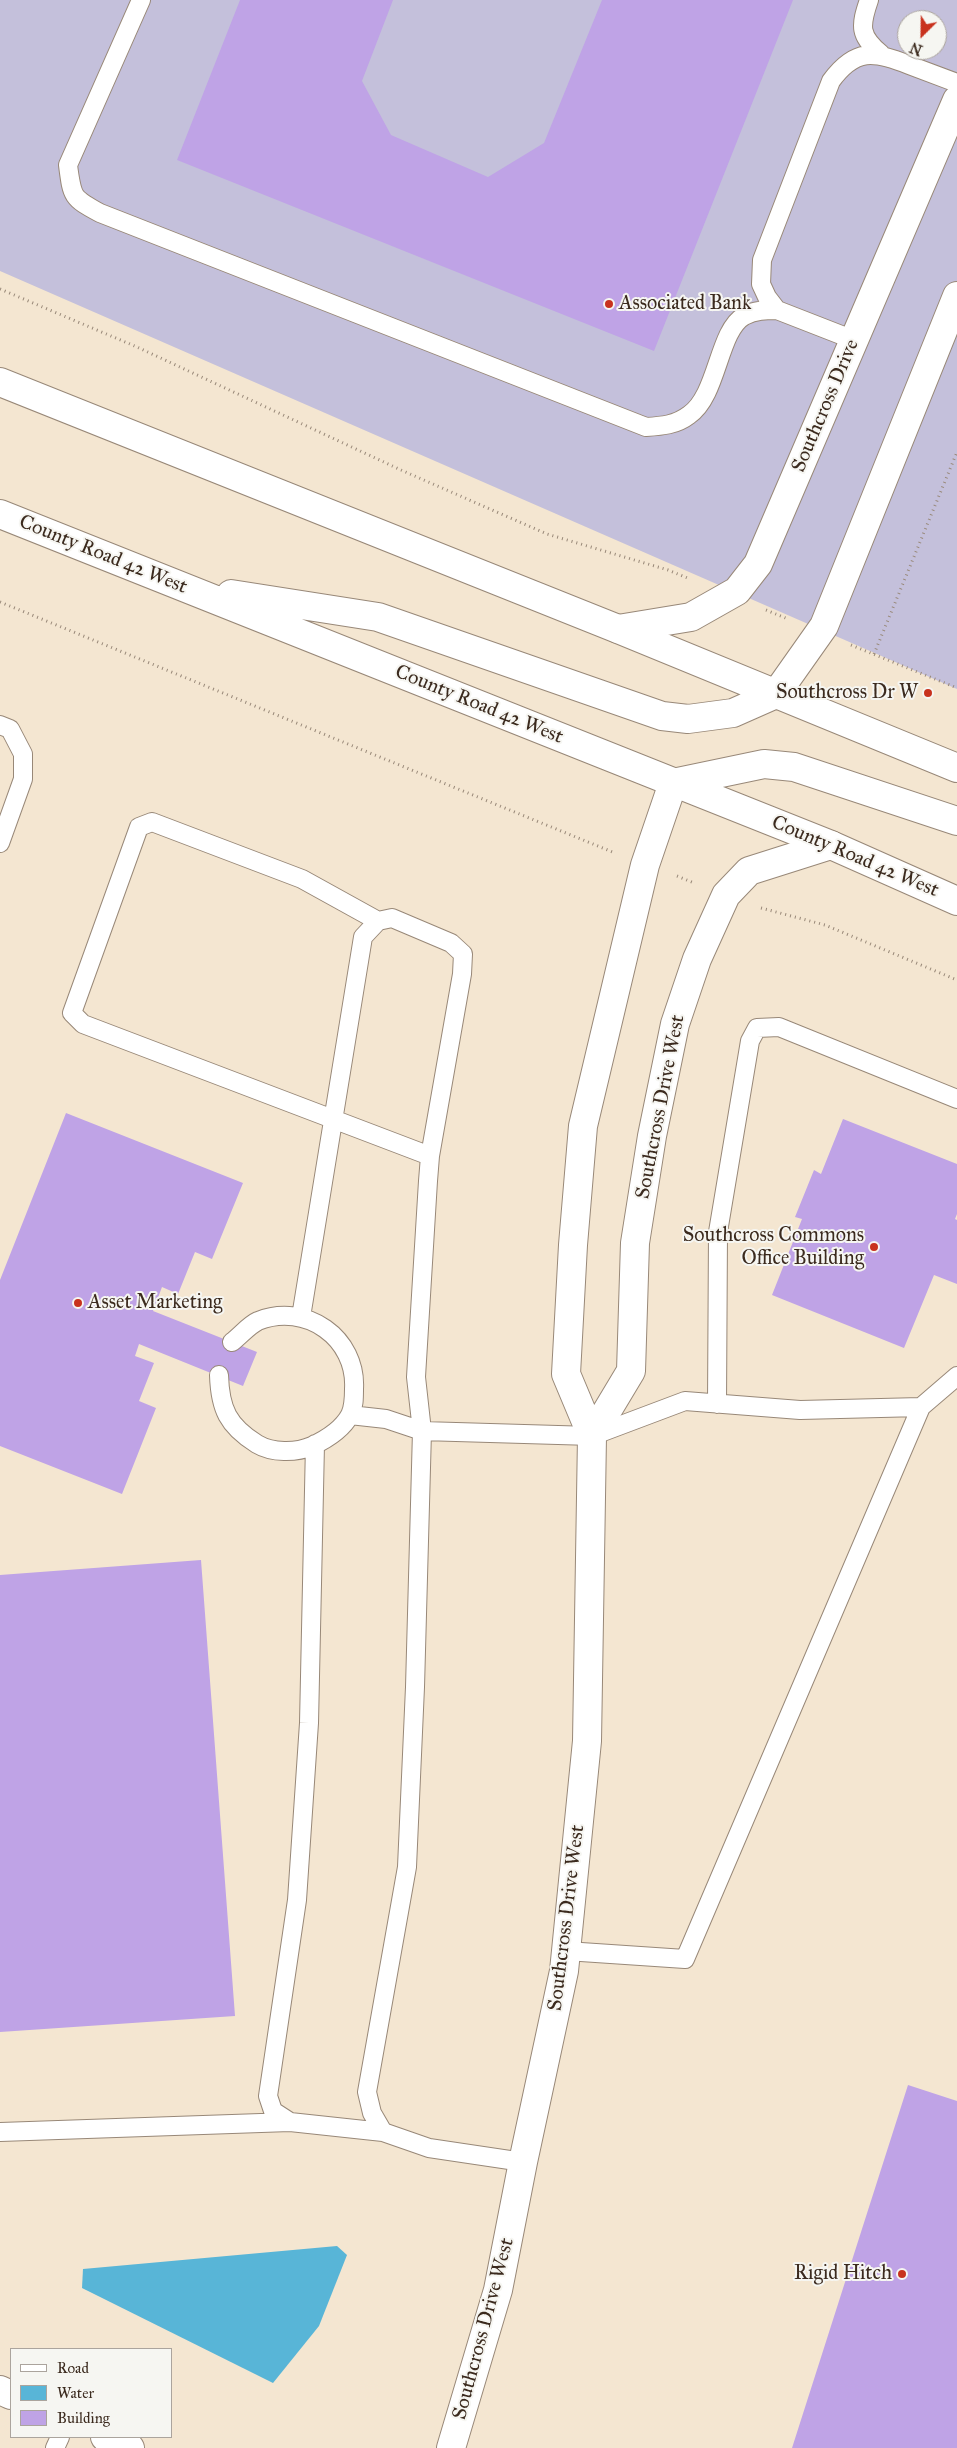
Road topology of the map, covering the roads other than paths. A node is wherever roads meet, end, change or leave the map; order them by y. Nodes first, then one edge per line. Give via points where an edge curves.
1 (140, 0) edge
2 (869, 0) edge
3 (881, 54) junction
4 (957, 83) edge
5 (957, 100) edge
6 (957, 296) edge
7 (778, 310) junction
8 (854, 340) junction
9 (0, 382) edge
10 (0, 514) edge
11 (180, 585) junction
12 (618, 629) junction
13 (776, 694) junction
14 (0, 725) edge
15 (957, 768) edge
16 (673, 783) junction
17 (957, 821) edge
18 (0, 843) edge
19 (831, 845) junction
20 (957, 901) edge
21 (378, 921) junction
22 (957, 1099) edge
23 (334, 1118) junction
24 (430, 1156) junction
25 (301, 1317) junction
26 (232, 1342) dead end
27 (219, 1375) dead end
28 (957, 1376) edge
29 (717, 1404) junction
30 (921, 1407) junction
31 (350, 1415) junction
32 (422, 1431) junction
33 (592, 1436) junction
34 (315, 1444) junction
35 (566, 1951) junction
36 (290, 2122) junction
37 (0, 2132) edge
38 (383, 2132) junction
39 (523, 2162) junction
40 (107, 2438) edge
41 (130, 2448) edge
42 (451, 2448) edge

1 - 7 lane via 68,165 71,188 78,201 100,213 646,427 670,425 690,415 705,398 730,333 742,317 759,310
2 - 3 lane via 862,21 864,35
3 - 4 lane
3 - 7 lane via 850,61 831,81 762,260 761,284
5 - 8 main road, Southcross Drive
6 - 13 main road via 820,632
7 - 8 lane
8 - 12 main road, Southcross Drive via 758,564 737,591 691,616
9 - 12 main road
10 - 11 main road, County Road 42 West
11 - 13 main road via 378,617 662,716 688,719 733,713
11 - 16 main road, County Road 42 West
12 - 13 main road
13 - 15 main road
14 - 18 lane via 10,729 23,754 23,779
16 - 17 main road via 764,764 794,767
16 - 19 main road, County Road 42 West
16 - 33 main road, Southcross Drive West via 645,865 583,1126 566,1374
19 - 20 main road, County Road 42 West
19 - 33 main road, Southcross Drive West via 749,870 726,895 697,959 675,1024 635,1243 631,1371
21 - 23 lane via 363,937
21 - 23 lane via 302,880 152,822 139,827 72,1013 83,1024
21 - 24 lane via 392,918 451,943 463,954
22 - 29 lane via 779,1027 757,1028 750,1041 718,1232
23 - 24 lane
23 - 25 lane
24 - 32 lane via 416,1377
25 - 26 lane via 279,1315 256,1322
25 - 31 lane via 322,1326 340,1340 351,1360 354,1405
27 - 34 lane via 220,1397 227,1418 242,1435 261,1446 282,1451 304,1450
28 - 30 lane
29 - 30 lane via 800,1410
29 - 33 lane via 685,1401
30 - 35 lane via 685,1959
31 - 32 lane via 386,1419
31 - 34 lane via 340,1429
32 - 33 lane
32 - 38 lane via 408,1867 367,2092 372,2113
33 - 35 main road, Southcross Drive West via 587,1741
34 - 36 lane via 309,1723 297,1900 268,2096 272,2111
35 - 39 main road, Southcross Drive West
36 - 37 lane
36 - 38 lane
38 - 39 lane via 429,2148
39 - 42 main road, Southcross Drive West via 498,2290
40 - 41 main road

